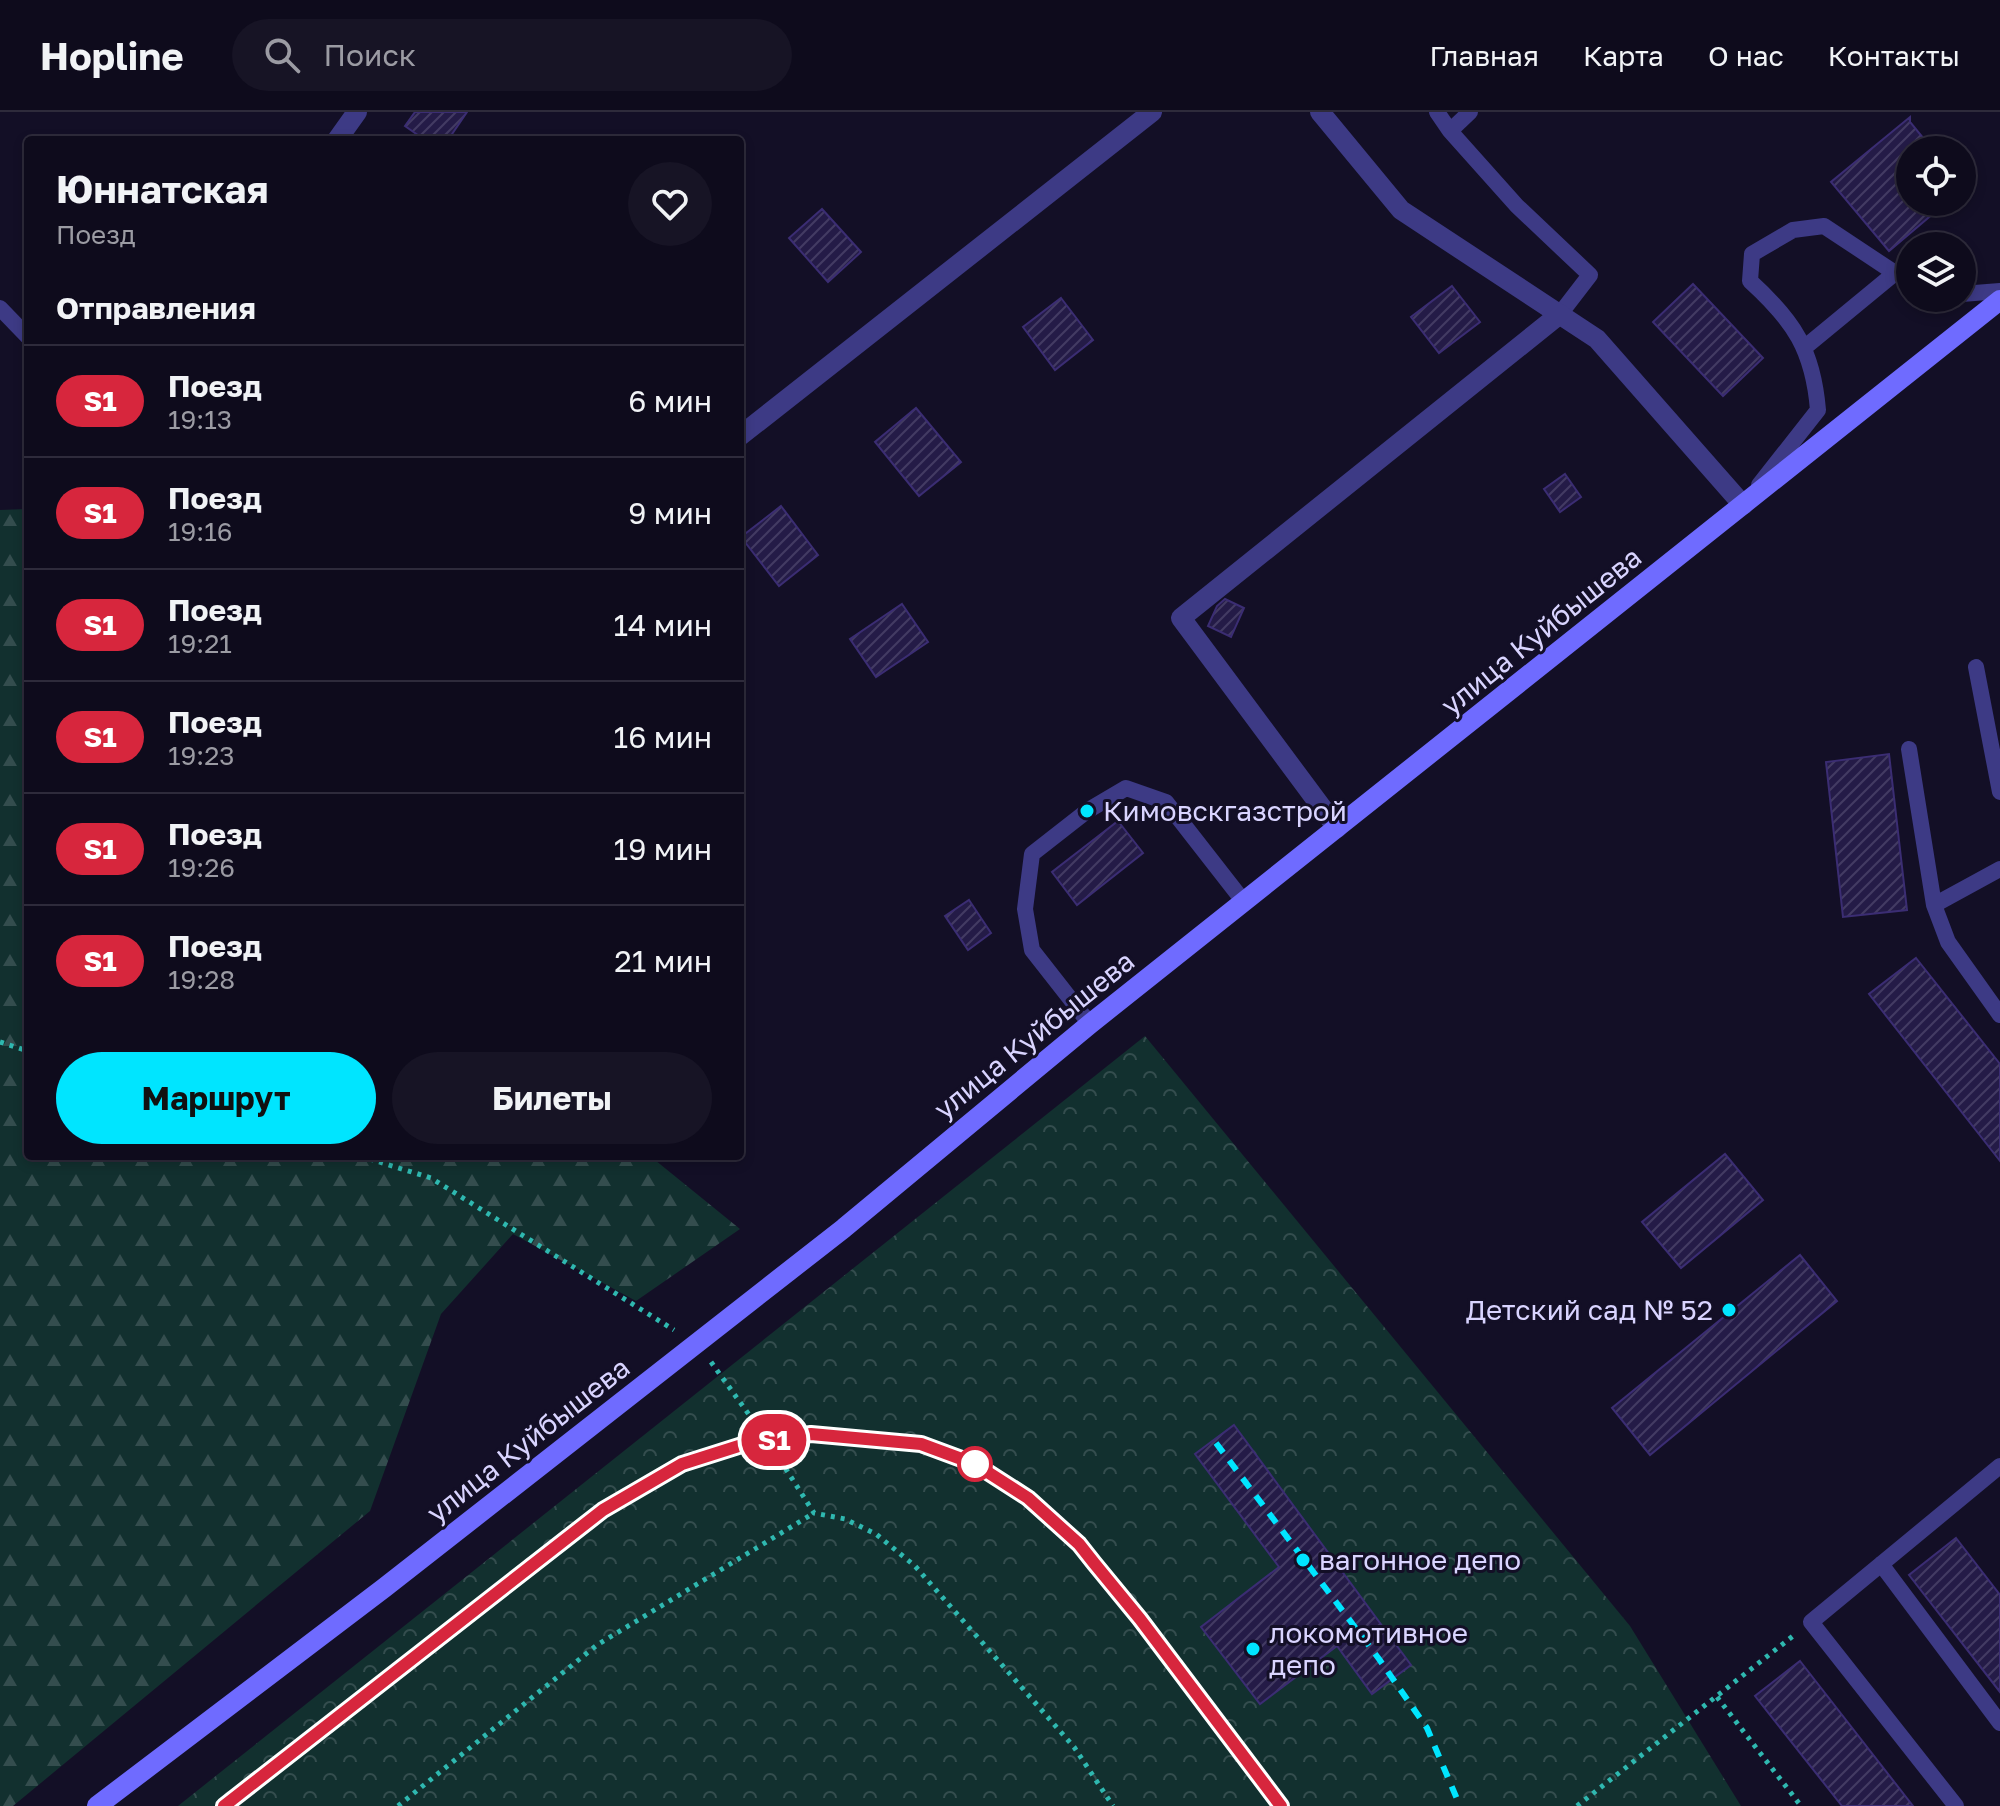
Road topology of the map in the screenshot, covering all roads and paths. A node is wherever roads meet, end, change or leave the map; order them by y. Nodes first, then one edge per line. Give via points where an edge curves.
1 (357, 112) edge
2 (1152, 112) edge
3 (1320, 112) edge
4 (1437, 112) edge
5 (1470, 112) edge
6 (1450, 131) junction
7 (340, 136) edge
8 (1896, 272) edge
9 (1896, 281) edge
10 (2000, 291) edge
11 (1976, 293) edge
12 (2000, 300) edge
13 (0, 308) edge
14 (1560, 314) junction
15 (24, 333) edge
16 (1804, 348) junction
17 (744, 433) edge
18 (1743, 505) junction
19 (1976, 667) dead end
20 (1909, 749) dead end
21 (2000, 792) edge
22 (1337, 828) junction
23 (2000, 869) edge
24 (1244, 902) junction
25 (1934, 905) junction
26 (2000, 1015) edge
27 (1090, 1024) junction
28 (0, 1042) edge
29 (24, 1050) edge
30 (373, 1160) edge
31 (697, 1343) junction
32 (2000, 1466) edge
33 (814, 1513) junction
34 (1881, 1564) junction
35 (1811, 1622) junction
36 (1717, 1697) junction
37 (2000, 1723) edge
38 (97, 1806) edge
39 (398, 1806) edge
40 (1113, 1806) edge
41 (1577, 1806) edge
42 (1801, 1806) edge
43 (1956, 1806) edge

1 - 7 street
2 - 17 street
3 - 14 street via 1401,210
4 - 6 lane
5 - 6 lane
6 - 14 lane via 1517,206 1590,275
8 - 16 lane via 1824,226 1793,230 1752,254 1750,281
9 - 16 lane
10 - 11 lane
12 - 18 main road, улица Куйбышева
13 - 15 lane
14 - 18 street via 1597,339
14 - 22 street via 1181,618
16 - 18 lane via 1816,379 1818,410
18 - 22 main road, улица Куйбышева
19 - 21 lane
20 - 25 lane
22 - 24 main road, улица Куйбышева
23 - 25 lane
24 - 27 main road, улица Куйбышева
24 - 27 lane via 1166,802 1126,788 1043,845 1032,854 1025,909 1032,950
25 - 26 lane via 1948,942
27 - 31 main road, улица Куйбышева
28 - 29 path
30 - 31 path via 431,1178
31 - 33 path
31 - 38 main road, улица Куйбышева
32 - 34 lane
33 - 39 path via 597,1645
33 - 40 path via 845,1519 876,1534 915,1566 1074,1747
34 - 35 lane
34 - 37 lane
35 - 36 path
35 - 43 lane
36 - 41 path
36 - 42 path

